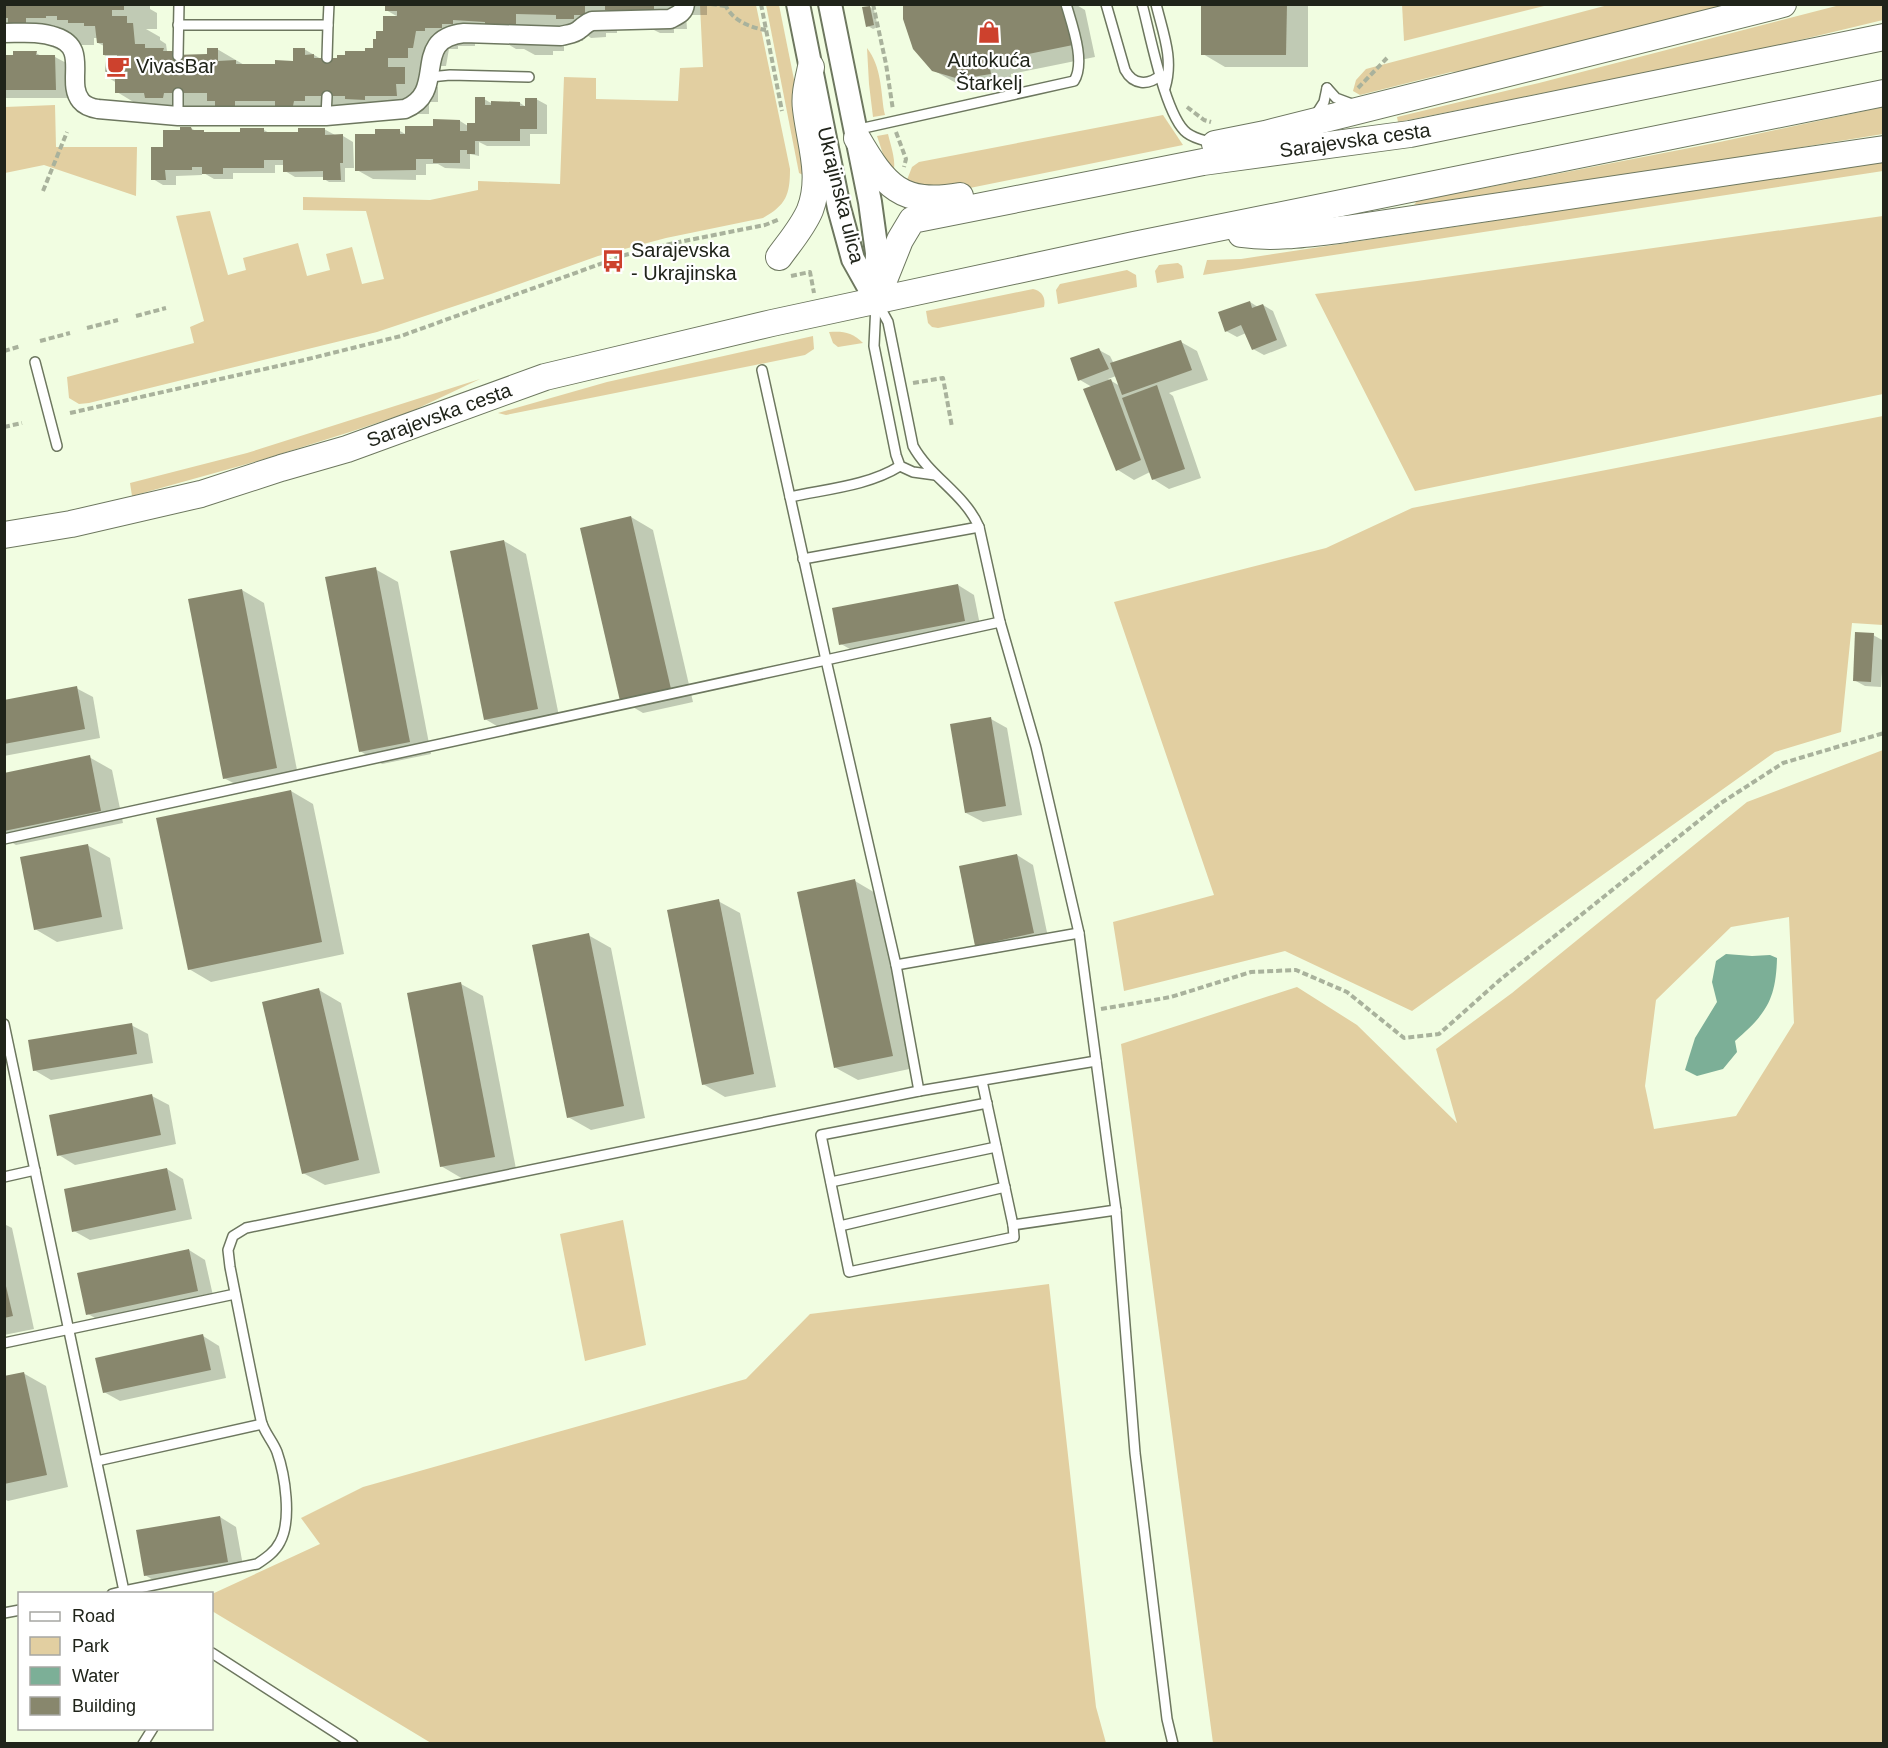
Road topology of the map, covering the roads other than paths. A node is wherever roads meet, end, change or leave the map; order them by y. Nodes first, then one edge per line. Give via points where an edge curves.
1 (179, 4) edge
2 (329, 4) edge
3 (685, 4) edge
4 (798, 4) edge
5 (830, 4) edge
6 (1066, 4) edge
7 (1106, 4) edge
8 (1142, 4) edge
9 (1156, 4) edge
10 (1783, 4) edge
11 (178, 25) junction
12 (328, 25) junction
13 (4, 33) edge
14 (1884, 37) edge
15 (178, 56) dead end
16 (327, 58) dead end
17 (811, 67) junction
18 (1161, 75) junction
19 (529, 76) dead end
20 (430, 77) junction
21 (1165, 91) junction
22 (178, 93) dead end
23 (1884, 93) edge
24 (327, 96) dead end
25 (178, 116) junction
26 (326, 116) junction
27 (1215, 133) junction
28 (856, 134) junction
29 (1884, 148) edge
30 (1154, 171) junction
31 (1028, 197) junction
32 (1220, 229) junction
33 (779, 257) dead end
34 (876, 300) junction
35 (35, 362) dead end
36 (762, 370) dead end
37 (57, 446) dead end
38 (900, 466) junction
39 (935, 475) junction
40 (790, 497) junction
41 (979, 527) junction
42 (4, 535) edge
43 (803, 559) junction
44 (1000, 622) junction
45 (826, 660) junction
46 (4, 839) edge
47 (1079, 933) junction
48 (896, 965) junction
49 (4, 1024) edge
50 (1096, 1061) junction
51 (982, 1081) junction
52 (919, 1091) junction
53 (987, 1103) junction
54 (996, 1147) junction
55 (35, 1170) junction
56 (4, 1177) edge
57 (831, 1182) junction
58 (1005, 1187) junction
59 (1116, 1210) junction
60 (1013, 1225) junction
61 (840, 1226) junction
62 (235, 1294) junction
63 (69, 1330) junction
64 (4, 1343) edge
65 (262, 1424) junction
66 (97, 1461) junction
67 (126, 1592) edge
68 (213, 1654) edge
69 (152, 1730) edge
70 (143, 1743) edge
71 (353, 1743) edge
72 (1173, 1743) edge

1 - 11 lane
2 - 12 lane
3 - 20 street via 679,15 670,19 592,21 561,36 451,34 434,49
4 - 17 street, Ukrajinska ulica
5 - 28 street, Ukrajinska ulica
6 - 28 lane via 1080,62 1074,81 895,121
7 - 18 lane via 1129,77 1147,83
8 - 18 lane
9 - 21 lane via 1169,56
10 - 27 main road via 1265,134
11 - 12 lane
11 - 15 lane
12 - 16 lane
13 - 25 street via 45,34 67,43 75,56 77,92 88,106
14 - 30 main road, Sarajevska cesta via 1410,134
17 - 33 main road via 806,108 816,173 814,196 807,218
17 - 34 street, Ukrajinska ulica via 853,259
18 - 21 lane
19 - 20 lane
20 - 26 street via 425,93 405,109
21 - 27 lane via 1173,116 1187,133 1196,138
22 - 25 lane
23 - 32 main road, Sarajevska cesta
24 - 26 lane
25 - 26 street
27 - 30 main road via 1168,157
28 - 31 main road via 868,158 886,180 910,196 942,199 999,191
28 - 34 street, Ukrajinska ulica via 877,253
29 - 32 main road via 1347,229 1257,236
30 - 31 main road, Sarajevska cesta
31 - 34 main road, Sarajevska cesta via 912,220
32 - 34 main road, Sarajevska cesta
34 - 38 lane via 874,345
34 - 39 lane via 888,322 914,446
34 - 42 main road, Sarajevska cesta via 545,377 347,449 201,494
35 - 37 lane
36 - 40 lane
38 - 39 lane
38 - 40 lane via 873,480
39 - 41 lane via 966,504
40 - 43 lane
41 - 43 lane
41 - 44 lane
43 - 45 lane
44 - 45 lane
44 - 47 lane via 1036,747
45 - 46 lane
45 - 48 lane
47 - 48 lane
47 - 50 lane
48 - 52 lane
49 - 55 lane
50 - 51 lane
50 - 59 lane
51 - 52 lane
51 - 53 lane
52 - 62 lane via 246,1228 233,1236 228,1250
53 - 54 lane
53 - 57 lane via 821,1135
54 - 57 lane
54 - 58 lane
55 - 56 lane
55 - 63 lane
57 - 61 lane
58 - 60 lane
58 - 61 lane
59 - 60 lane
59 - 72 lane via 1135,1453
60 - 61 lane via 1014,1237 849,1272
62 - 63 lane
62 - 65 lane
63 - 64 lane
63 - 66 lane
65 - 66 lane
65 - 67 lane via 277,1451 286,1501 280,1542 269,1556 257,1564
66 - 67 lane
68 - 71 lane
69 - 70 lane

